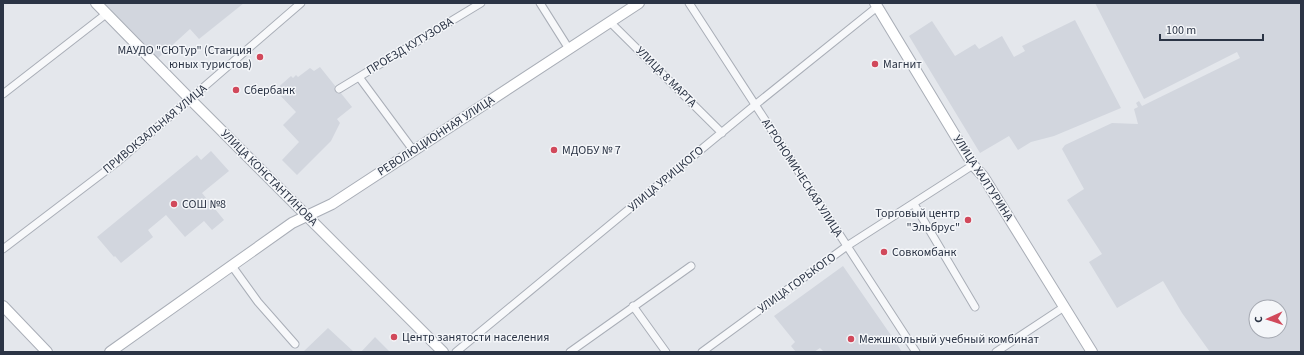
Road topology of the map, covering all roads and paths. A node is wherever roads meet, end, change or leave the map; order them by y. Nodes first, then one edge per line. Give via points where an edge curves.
1 (96, 3) edge
2 (301, 3) edge
3 (481, 3) edge
4 (540, 3) edge
5 (638, 3) edge
6 (689, 3) edge
7 (876, 5) edge
8 (106, 14) junction
9 (610, 22) junction
10 (569, 49) junction
11 (359, 77) junction
12 (339, 89) dead end
13 (3, 94) edge
14 (190, 99) junction
15 (755, 105) junction
16 (722, 133) junction
17 (413, 150) junction
18 (973, 165) junction
19 (914, 204) junction
20 (308, 216) junction
21 (847, 246) junction
22 (3, 248) edge
23 (232, 266) junction
24 (691, 266) dead end
25 (3, 306) edge
26 (633, 306) junction
27 (975, 307) dead end
28 (1064, 307) junction
29 (295, 344) dead end
30 (47, 352) edge
31 (110, 352) edge
32 (443, 352) edge
33 (456, 352) edge
34 (570, 352) edge
35 (666, 352) edge
36 (702, 352) edge
37 (916, 352) edge
38 (996, 352) edge
39 (1092, 352) edge

1 - 8 street, УЛИЦА КОНСТАНТИНОВА
2 - 14 street, ПРИВОКЗАЛЬНАЯ УЛИЦА
3 - 11 street, ПРОЕЗД КУТУЗОВА
4 - 10 street
5 - 9 street, РЕВОЛЮЦИОННАЯ УЛИЦА
6 - 15 street, АГРОНОМИЧЕСКАЯ УЛИЦА
7 - 15 street, УЛИЦА УРИЦКОГО
7 - 18 street, УЛИЦА ХАЛТУРИНА
8 - 13 street
8 - 14 street, УЛИЦА КОНСТАНТИНОВА
9 - 10 street, РЕВОЛЮЦИОННАЯ УЛИЦА
9 - 16 street, УЛИЦА 8 МАРТА
10 - 17 street, РЕВОЛЮЦИОННАЯ УЛИЦА
11 - 12 street, ПРОЕЗД КУТУЗОВА
11 - 17 street
14 - 20 street, УЛИЦА КОНСТАНТИНОВА
14 - 22 street, ПРИВОКЗАЛЬНАЯ УЛИЦА via 116,164
15 - 16 street, УЛИЦА УРИЦКОГО
15 - 21 street, АГРОНОМИЧЕСКАЯ УЛИЦА
16 - 33 street, УЛИЦА УРИЦКОГО
17 - 20 street, РЕВОЛЮЦИОННАЯ УЛИЦА via 332,204
18 - 19 street, УЛИЦА ГОРЬКОГО
18 - 28 street, УЛИЦА ХАЛТУРИНА via 983,176
19 - 21 street, УЛИЦА ГОРЬКОГО
19 - 27 street
20 - 23 street, РЕВОЛЮЦИОННАЯ УЛИЦА via 292,223
20 - 32 street, УЛИЦА КОНСТАНТИНОВА
21 - 36 street, УЛИЦА ГОРЬКОГО
21 - 37 street, АГРОНОМИЧЕСКАЯ УЛИЦА
23 - 29 street via 258,302
23 - 31 street, РЕВОЛЮЦИОННАЯ УЛИЦА
24 - 26 street
25 - 30 street
26 - 34 street
26 - 35 street
28 - 38 street
28 - 39 street, УЛИЦА ХАЛТУРИНА

